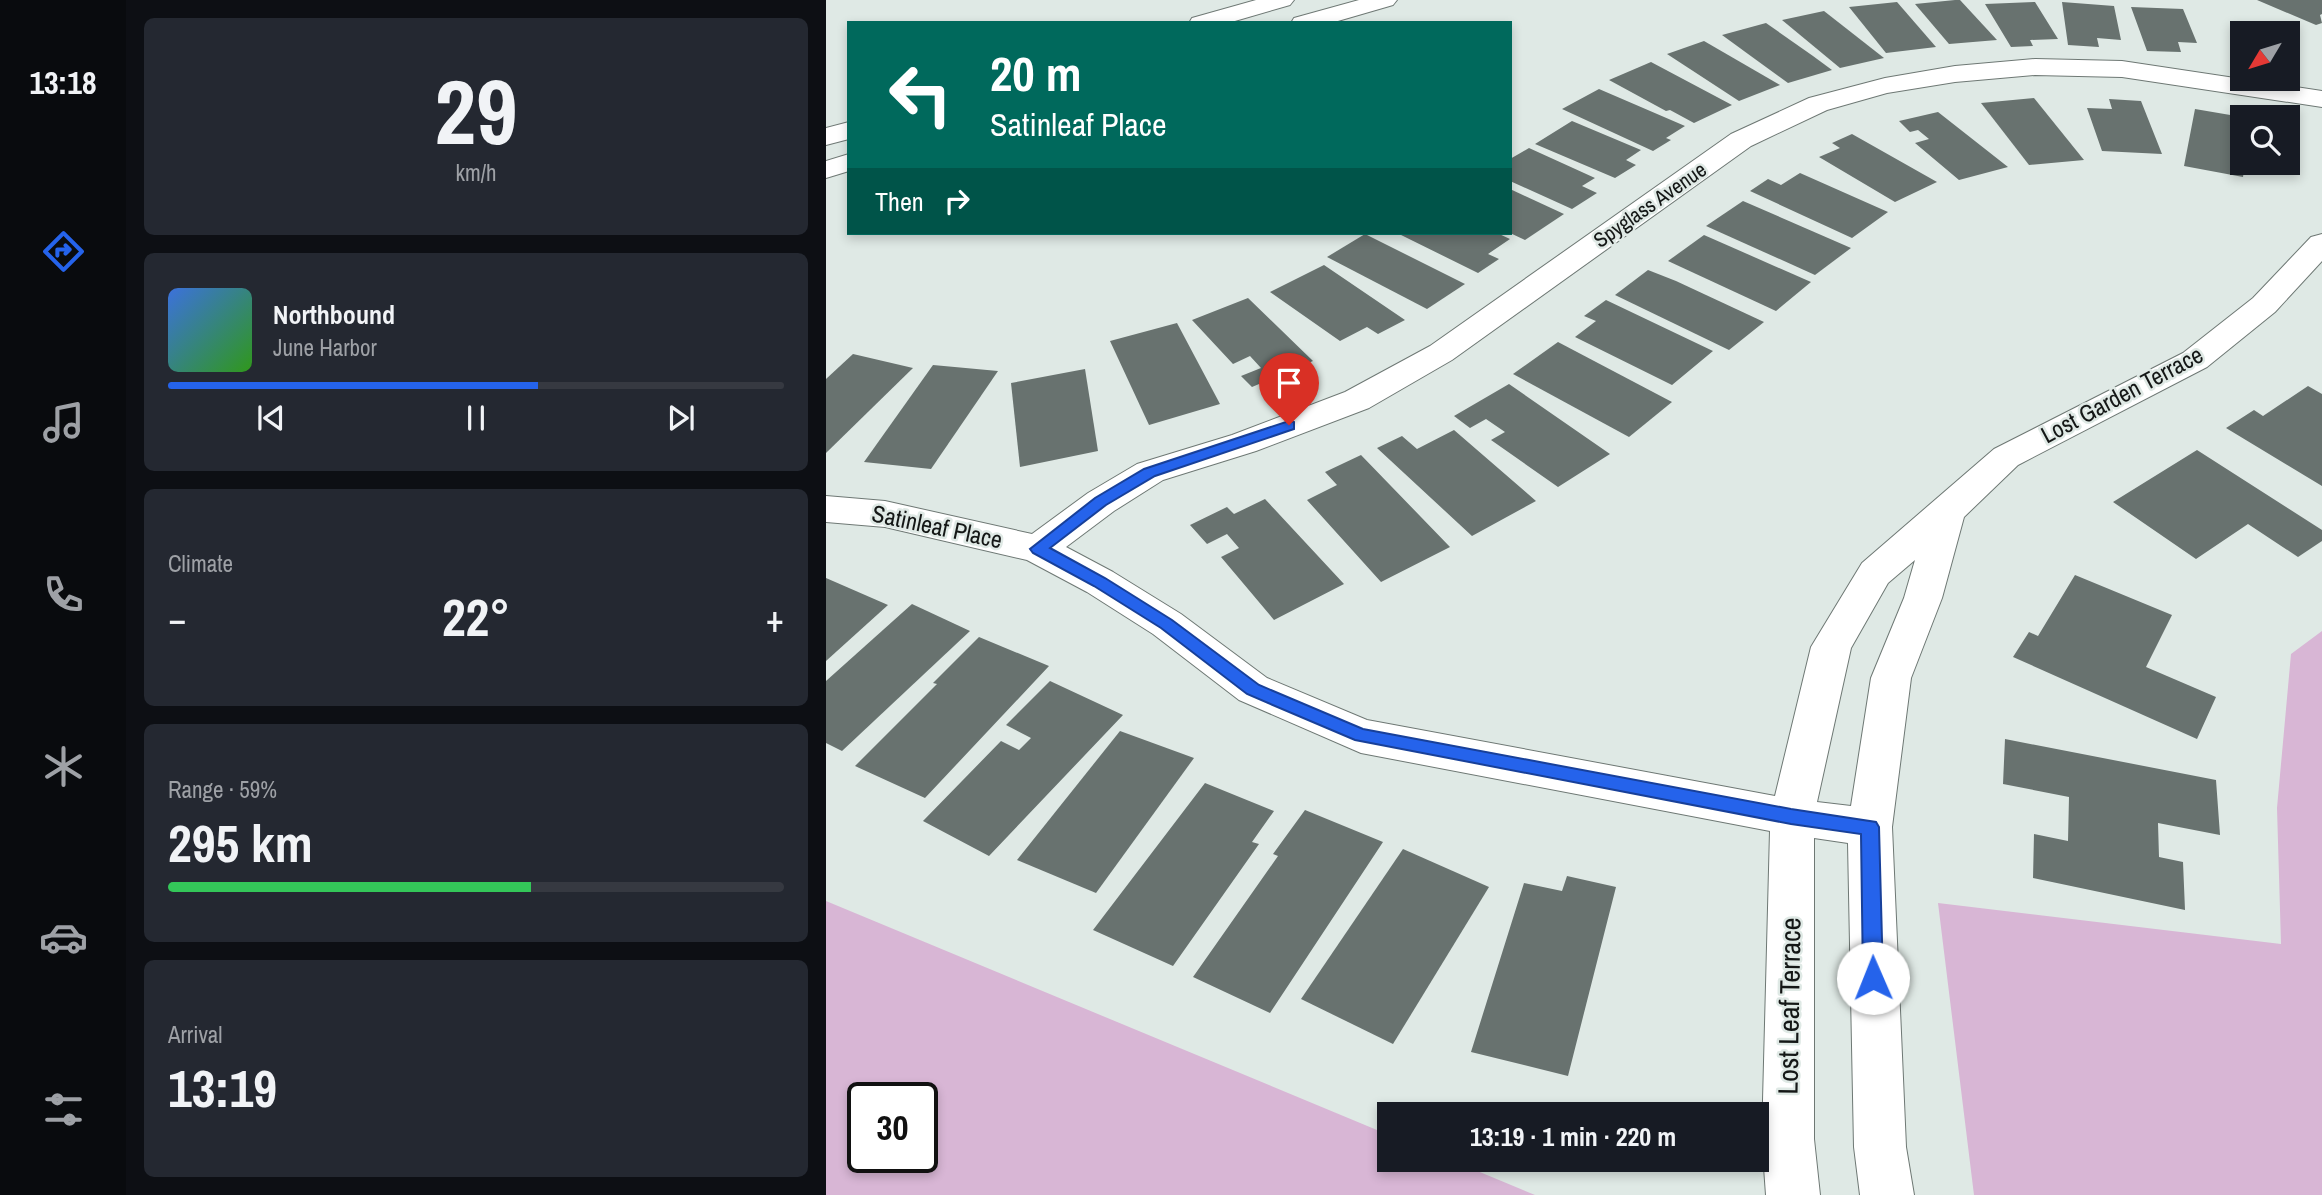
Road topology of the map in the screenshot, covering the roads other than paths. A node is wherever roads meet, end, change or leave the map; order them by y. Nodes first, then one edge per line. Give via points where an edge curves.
1 (1282, 0) edge
2 (1385, 0) edge
3 (1208, 21) edge
4 (1310, 21) edge
5 (2322, 99) edge
6 (847, 131) edge
7 (826, 137) edge
8 (847, 163) edge
9 (826, 170) edge
10 (2322, 243) edge
11 (826, 509) edge
12 (1947, 512) junction
13 (1038, 549) junction
14 (1791, 817) junction
15 (1870, 827) junction
16 (1793, 1195) edge
17 (1887, 1195) edge

1 - 3 street
2 - 4 street
5 - 13 street, Spyglass Avenue via 2122,69 2035,67 1955,74 1818,104 1741,140 1441,352 1357,400 1150,472
6 - 7 street
8 - 9 street
10 - 12 street, Lost Garden Terrace via 2264,306 2195,360 2006,457
11 - 13 street, Satinleaf Place via 885,514
12 - 14 street, Lost Garden Terrace via 1875,573 1831,647
12 - 15 street via 1923,598 1891,678
13 - 14 street, Satinleaf Place via 1167,624 1253,689 1361,736
14 - 15 street, Satinleaf Place
14 - 16 street, Lost Leaf Terrace via 1788,1139
15 - 17 street via 1880,1147

